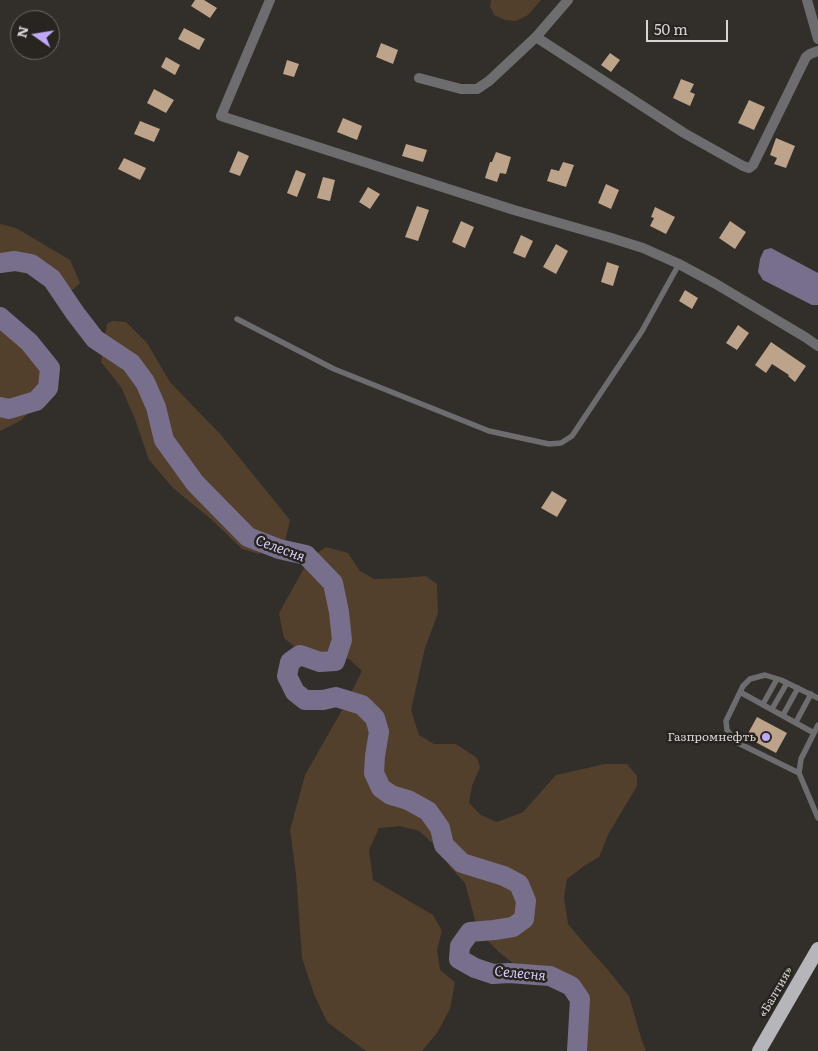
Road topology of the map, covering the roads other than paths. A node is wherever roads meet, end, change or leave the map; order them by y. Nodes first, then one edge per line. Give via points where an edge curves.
1 (270, 0) edge
2 (568, 0) edge
3 (807, 0) edge
4 (536, 37) junction
5 (818, 39) edge
6 (818, 52) edge
7 (419, 78) dead end
8 (679, 264) junction
9 (237, 319) dead end
10 (818, 346) edge
11 (778, 678) junction
12 (787, 683) junction
13 (798, 688) junction
14 (740, 692) junction
15 (811, 694) junction
16 (818, 698) edge
17 (763, 704) junction
18 (772, 710) junction
19 (783, 716) junction
20 (796, 722) junction
21 (818, 724) edge
22 (814, 733) junction
23 (799, 773) junction
24 (818, 818) edge
25 (818, 949) edge
26 (759, 1051) edge

1 - 8 street via 221,116 514,210 608,236
2 - 4 street
3 - 5 street
4 - 6 street via 684,133 749,168 806,57
4 - 7 street via 477,89 461,89
8 - 9 lane via 636,339 572,436 561,443 548,444 488,431 334,370
8 - 10 street
11 - 12 lane
11 - 14 lane via 765,675 750,679
11 - 17 lane
12 - 13 lane
12 - 18 lane
13 - 15 lane
13 - 19 lane
14 - 17 lane
14 - 23 lane via 726,721 731,736 736,742
15 - 16 lane
15 - 20 lane
17 - 18 lane
18 - 19 lane
19 - 20 lane
20 - 22 lane
21 - 22 lane
22 - 23 lane via 801,759
23 - 24 lane
25 - 26 highway, «Балтия»

